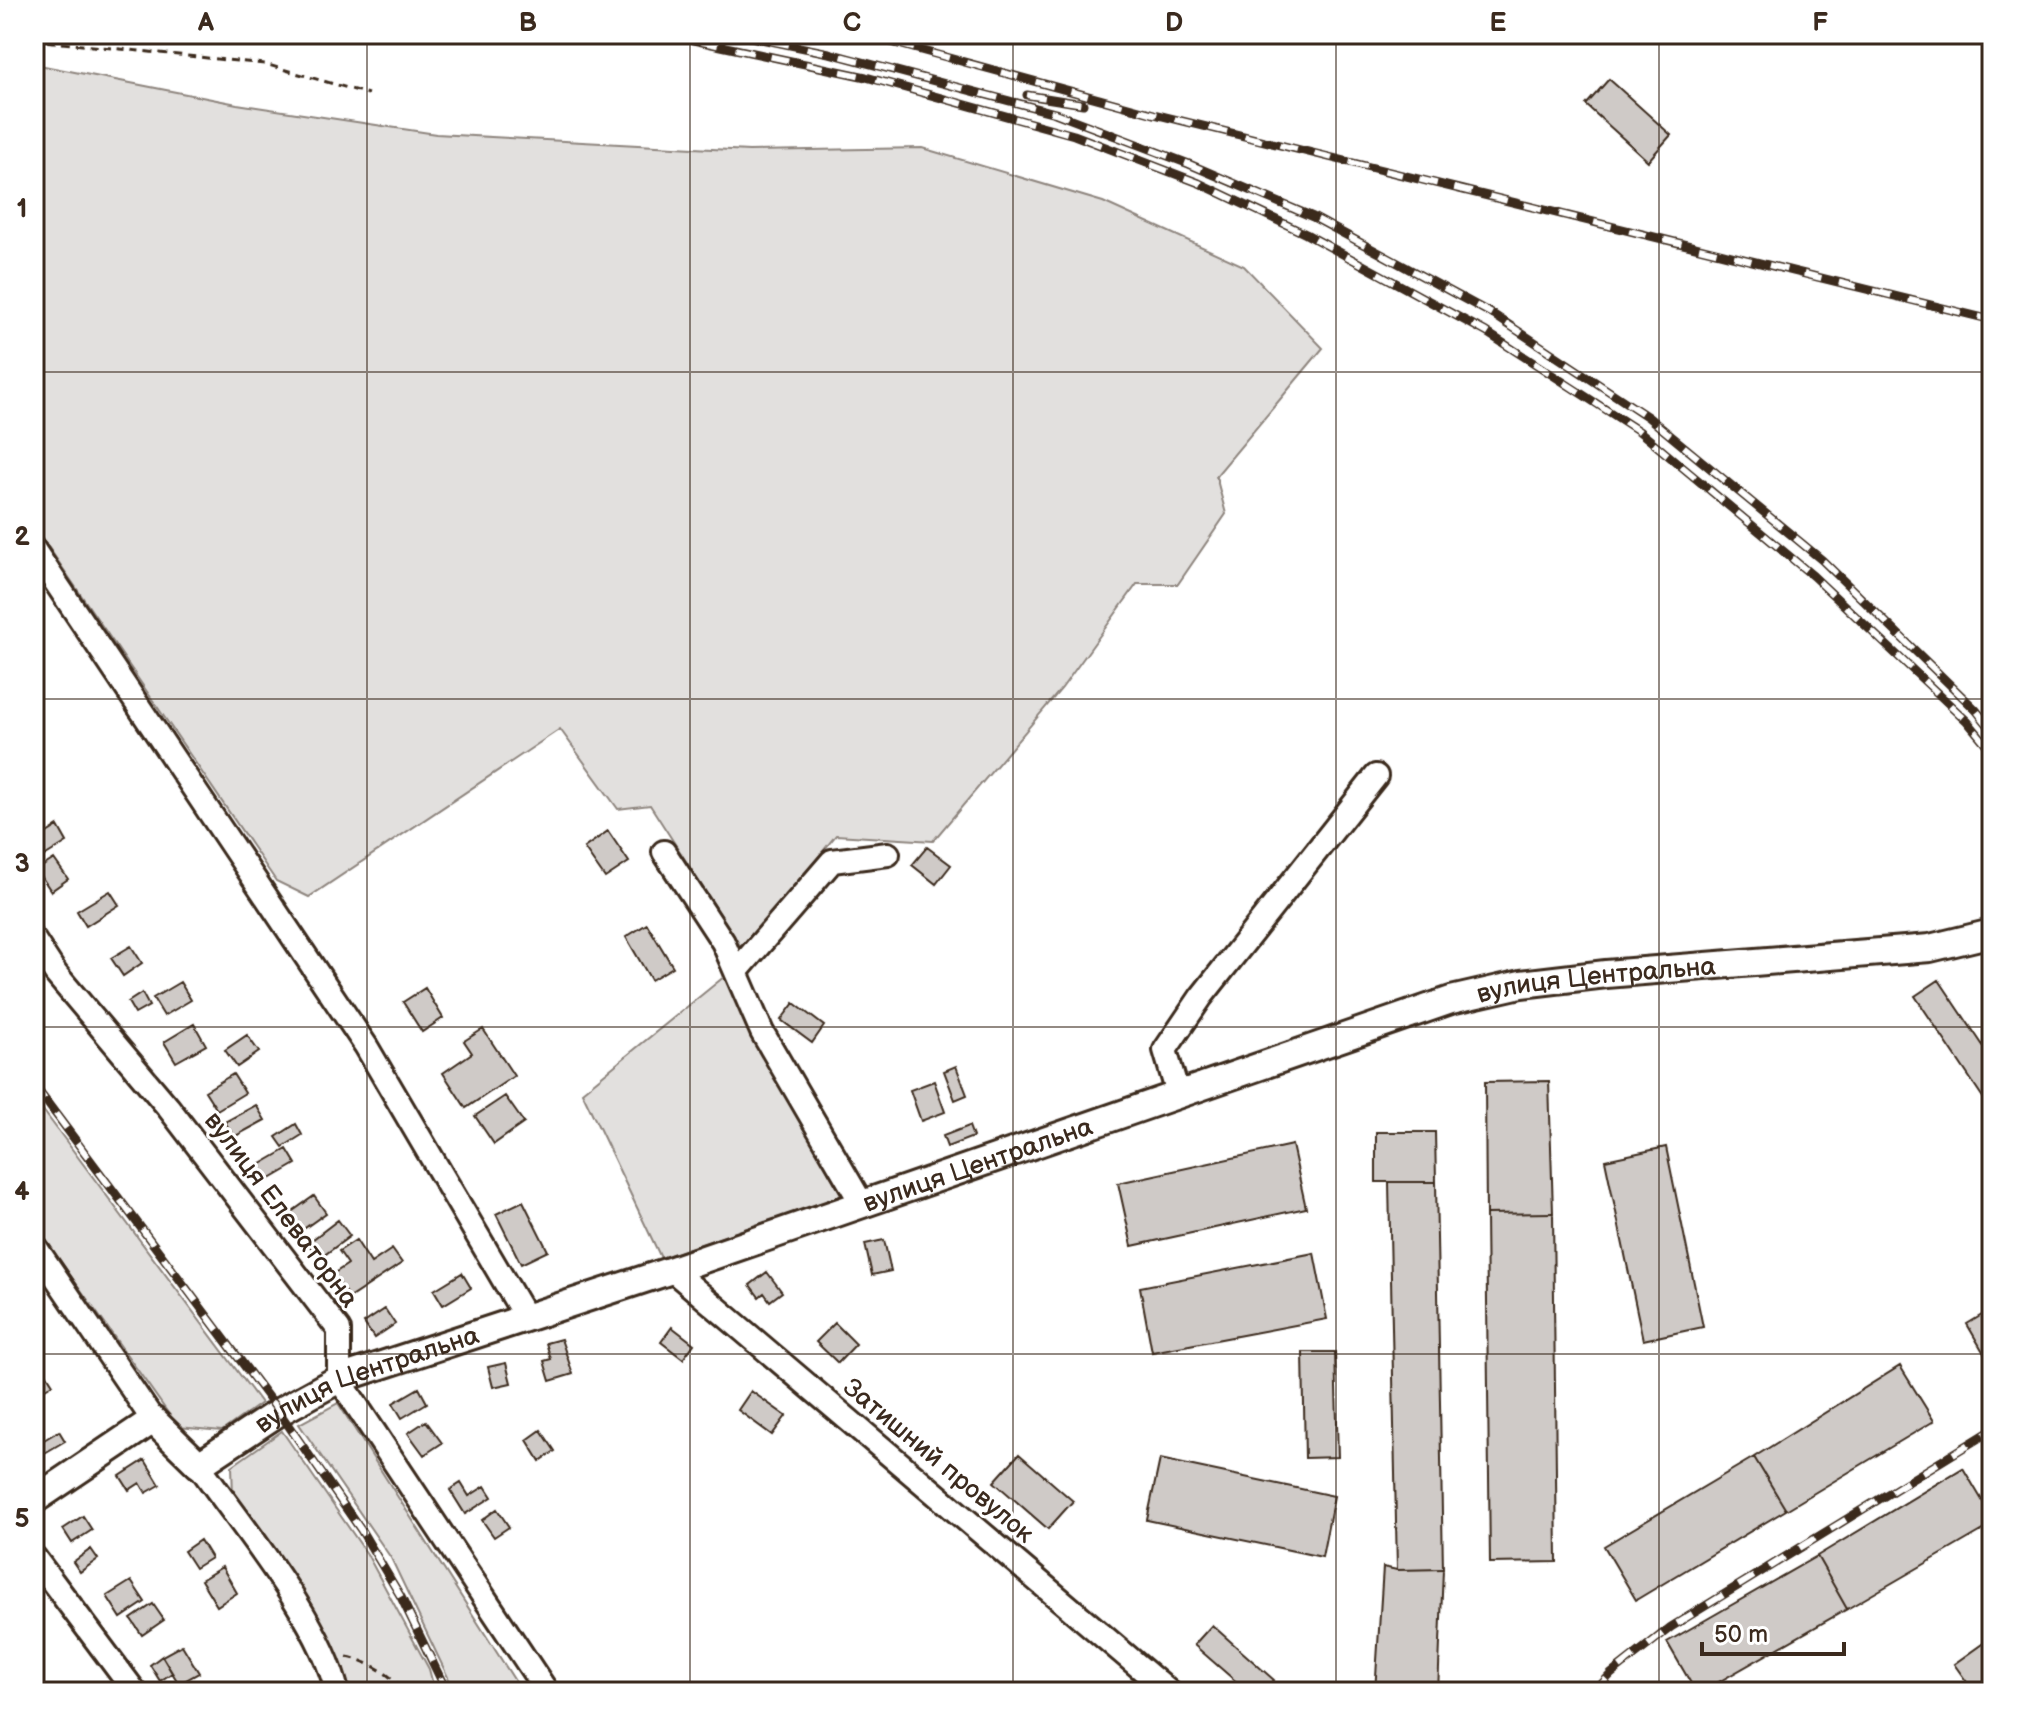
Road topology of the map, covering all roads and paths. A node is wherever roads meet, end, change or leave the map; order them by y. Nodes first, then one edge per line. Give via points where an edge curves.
1 (34, 40) edge
2 (368, 94) dead end
3 (34, 550) edge
4 (1376, 776) dead end
5 (664, 852) dead end
6 (888, 854) dead end
7 (1992, 933) edge
8 (34, 940) edge
9 (736, 972) junction
10 (1178, 1094) junction
11 (862, 1204) junction
12 (34, 1245) edge
13 (672, 1270) junction
14 (526, 1318) junction
15 (339, 1379) junction
16 (153, 1420) junction
17 (199, 1465) junction
18 (34, 1500) edge
19 (34, 1557) edge
20 (324, 1652) junction
21 (135, 1692) edge
22 (337, 1692) edge
23 (404, 1692) edge
24 (547, 1692) edge
25 (1169, 1692) edge

1 - 2 path via 265,64
3 - 14 street via 366,1046
4 - 10 street via 1165,1050
5 - 9 street via 723,942
6 - 9 street via 832,861
7 - 10 main road, вулиця Центральна via 1930,948 1521,984 1451,1000
8 - 15 street, вулиця Елеваторна via 339,1330
9 - 11 street via 762,1032
10 - 11 main road, вулиця Центральна
11 - 13 main road, вулиця Центральна
12 - 16 street
13 - 14 main road, вулиця Центральна
13 - 25 street, Затишний провулок
14 - 15 main road, вулиця Центральна
15 - 17 main road, вулиця Центральна
15 - 24 street
16 - 17 main road
16 - 18 main road
17 - 20 street
19 - 21 street
20 - 22 street
20 - 23 path via 363,1660

